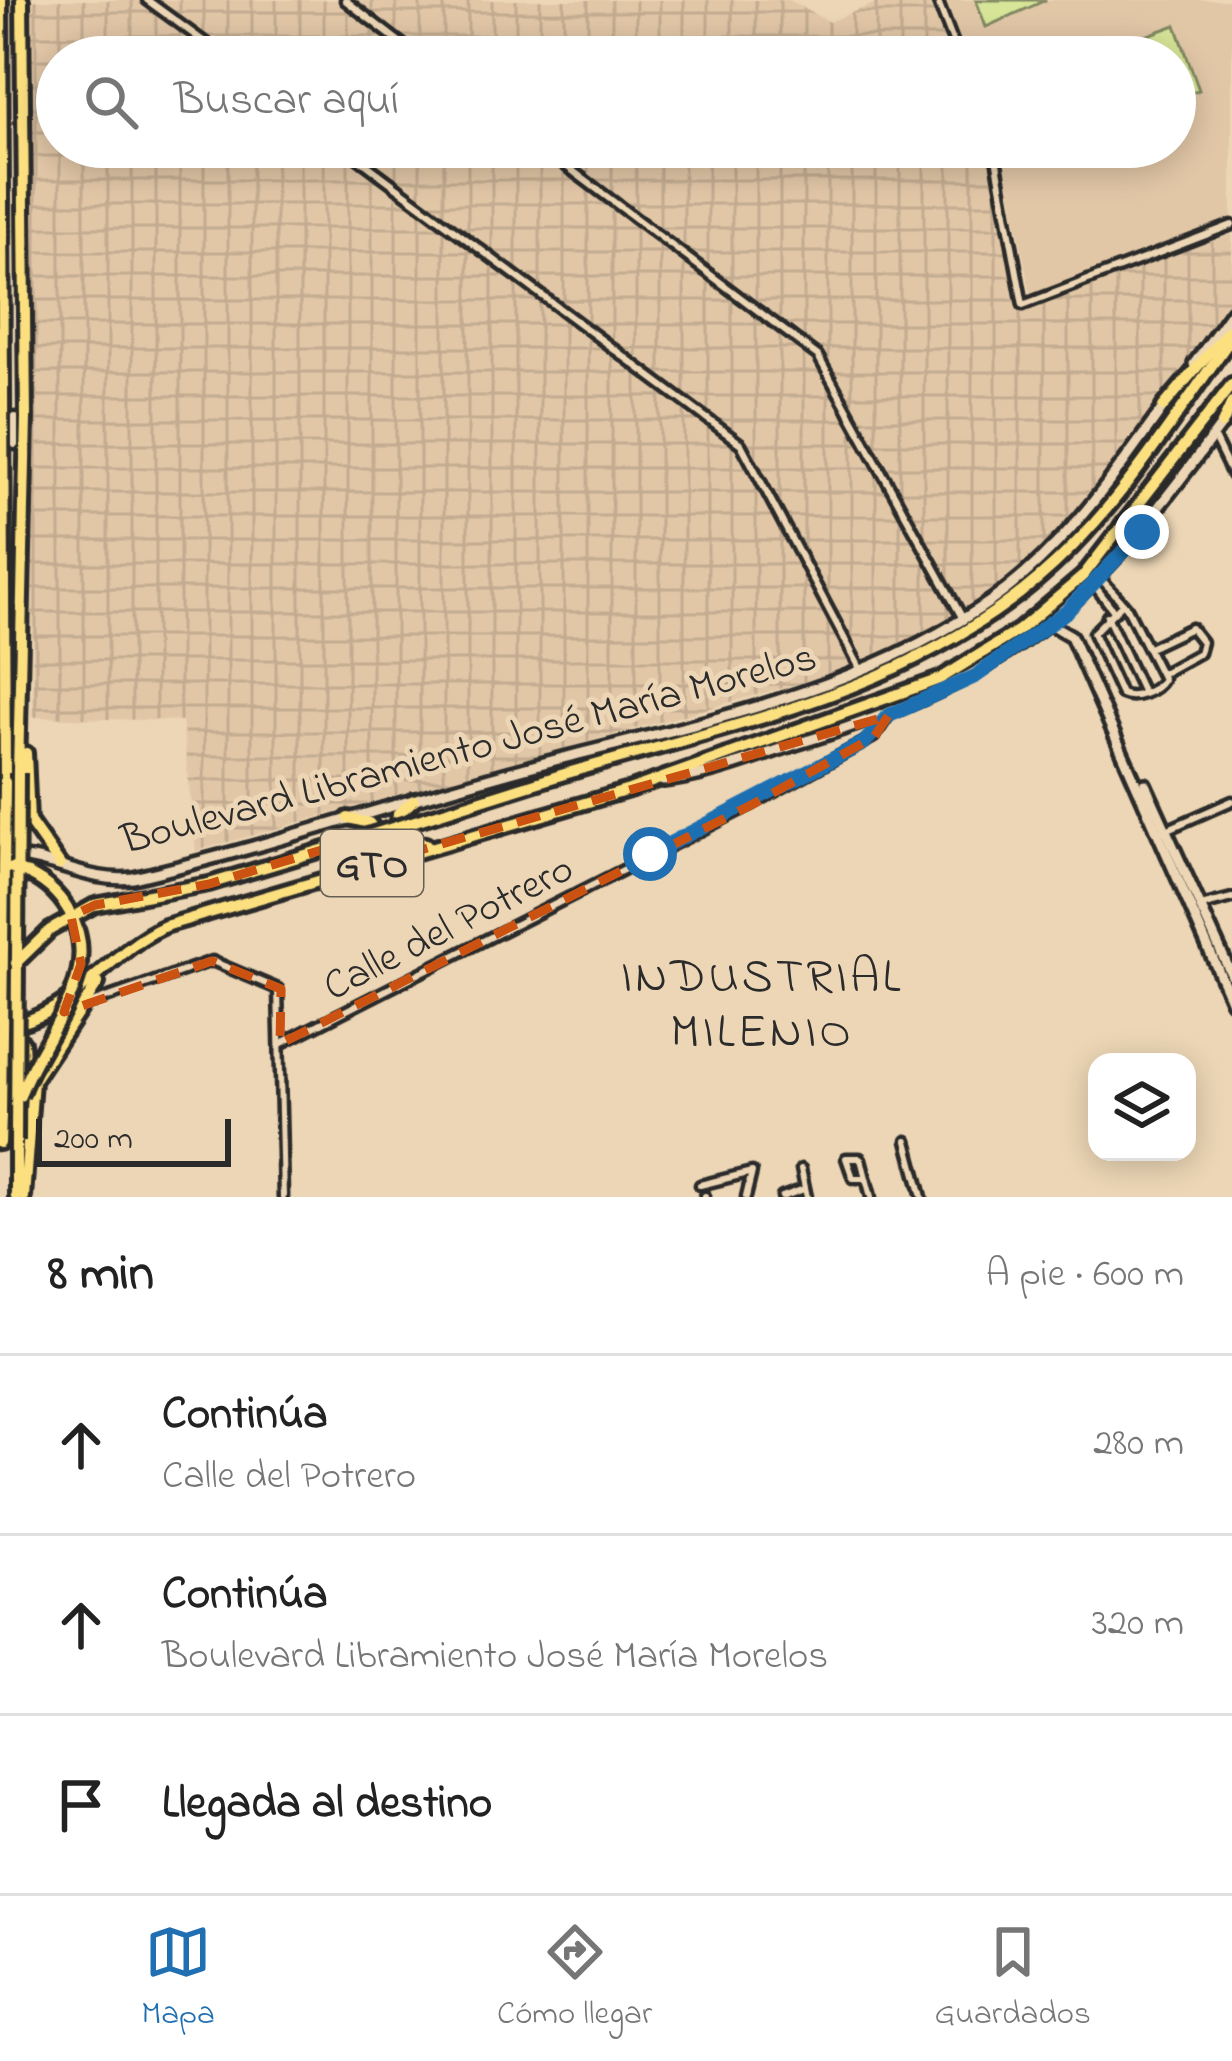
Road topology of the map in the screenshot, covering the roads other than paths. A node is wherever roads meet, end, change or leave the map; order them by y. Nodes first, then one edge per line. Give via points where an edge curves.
1 (1, 0) edge
2 (22, 0) edge
3 (147, 0) edge
4 (345, 0) edge
5 (937, 0) edge
6 (196, 36) edge
7 (392, 36) edge
8 (951, 36) edge
9 (372, 168) edge
10 (569, 168) edge
11 (998, 168) edge
12 (1232, 225) edge
13 (1232, 311) edge
14 (1232, 326) edge
15 (1232, 337) edge
16 (1232, 384) edge
17 (1163, 407) junction
18 (1232, 407) edge
19 (15, 417) dead end
20 (1222, 424) joint
21 (1214, 436) junction
22 (15, 445) dead end
23 (1232, 475) edge
24 (2, 542) edge
25 (22, 573) junction
26 (6, 578) junction
27 (1097, 582) junction
28 (1123, 603) junction
29 (1067, 611) junction
30 (1110, 614) junction
31 (0, 615) edge
32 (963, 619) junction
33 (1050, 624) junction
34 (1148, 649) junction
35 (861, 670) junction
36 (1161, 674) junction
37 (1143, 693) junction
38 (776, 700) junction
39 (888, 716) junction
40 (758, 719) junction
41 (699, 725) junction
42 (729, 728) junction
43 (651, 782) junction
44 (415, 800) junction
45 (1232, 801) edge
46 (2, 818) edge
47 (348, 818) junction
48 (29, 821) junction
49 (1163, 831) junction
50 (438, 844) junction
51 (0, 856) edge
52 (60, 865) junction
53 (361, 866) junction
54 (5, 867) edge
55 (1232, 898) edge
56 (1197, 906) junction
57 (106, 969) junction
58 (1232, 976) edge
59 (0, 986) edge
60 (1232, 1002) edge
61 (82, 1006) junction
62 (0, 1012) edge
63 (47, 1013) junction
64 (0, 1027) edge
65 (0, 1042) edge
66 (280, 1045) junction
67 (21, 1126) junction
68 (908, 1141) dead end
69 (0, 1143) edge
70 (801, 1169) dead end
71 (866, 1178) dead end
72 (700, 1185) dead end
73 (806, 1193) edge
74 (20, 1197) edge
75 (283, 1197) edge
76 (746, 1197) edge
77 (782, 1197) edge
78 (871, 1197) edge
79 (922, 1197) edge

1 - 24 main road
2 - 25 main road
3 - 6 street
4 - 7 street
5 - 8 street
9 - 35 street via 741,444
10 - 32 street via 818,356
11 - 12 street via 1023,305
13 - 17 street, Boulevard Libramiento José María Morelos
14 - 17 main road
15 - 40 main road, GTO via 1107,508 1028,588 920,660
16 - 43 main road, GTO via 1107,551 999,645 876,706
17 - 32 street, Boulevard Libramiento José María Morelos via 1078,520 1028,571
18 - 20 main road
19 - 22 street
20 - 21 street, Boulevard Libramiento José María Morelos
21 - 23 street
21 - 27 street, Boulevard Libramiento José María Morelos
24 - 26 main road
25 - 48 main road
25 - 67 main road, bridge
26 - 31 main road
26 - 46 main road, bridge
27 - 28 street
27 - 29 street, Boulevard Libramiento José María Morelos
27 - 30 street
28 - 30 street
28 - 34 street
29 - 33 street, Boulevard Libramiento José María Morelos
29 - 49 street
30 - 37 street
30 - 37 street via 1093,633 1119,690 1125,697
32 - 35 street, Boulevard Libramiento José María Morelos
33 - 39 street, Boulevard Libramiento José María Morelos via 976,676
33 - 49 street via 1071,636
34 - 36 street
34 - 36 street via 1191,628 1199,636 1202,651
35 - 38 street, Boulevard Libramiento José María Morelos
36 - 37 street via 1159,686
38 - 40 main road
38 - 41 street, Boulevard Libramiento José María Morelos
39 - 43 street, Boulevard Libramiento José María Morelos via 697,776
39 - 66 street, Calle del Potrero via 874,737 753,805
40 - 42 main road, GTO
41 - 42 main road
41 - 44 street, Boulevard Libramiento José María Morelos
42 - 59 main road, GTO, bridge via 209,884 95,905 39,939
43 - 50 main road, GTO
44 - 47 street, Boulevard Libramiento José María Morelos
44 - 50 main road via 398,814 398,836
45 - 49 street
46 - 48 main road via 6,836 16,839
46 - 69 main road, bridge
47 - 52 street, Boulevard Libramiento José María Morelos via 133,878 98,878
47 - 53 main road via 379,835
48 - 52 main road
49 - 56 street
50 - 53 main road, GTO
51 - 52 street, Boulevard Libramiento José María Morelos
53 - 57 main road, GTO via 165,926
54 - 67 main road, bridge via 56,894 81,953 71,1000 28,1072
55 - 56 street
56 - 58 street
56 - 60 street
57 - 61 main road, GTO
57 - 63 main road
61 - 66 street via 203,962 225,963 278,989
61 - 67 main road, GTO via 40,1065
62 - 63 main road
63 - 64 main road
65 - 67 main road via 18,1038 25,1046
66 - 75 street
67 - 74 main road
68 - 79 street
70 - 73 street
71 - 78 street
72 - 76 street via 752,1172
73 - 77 street

